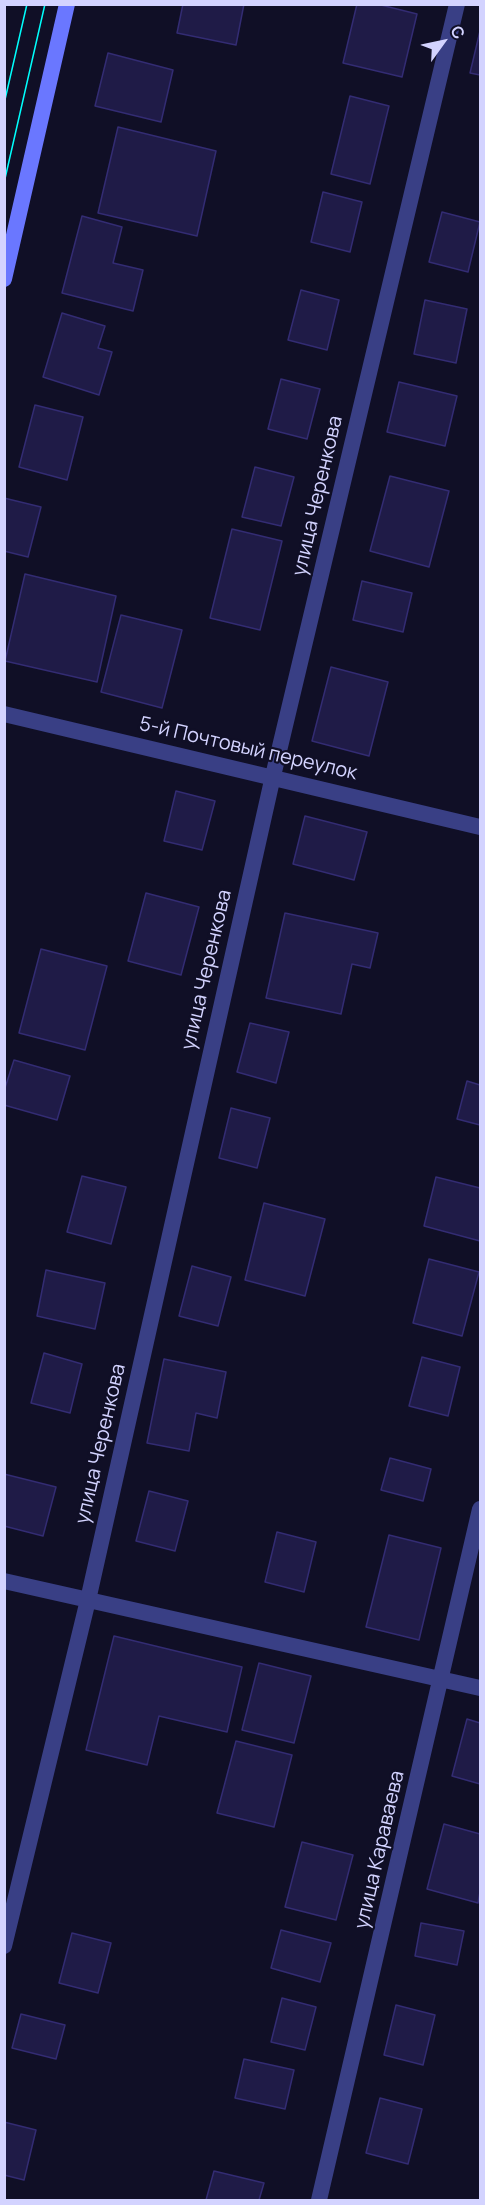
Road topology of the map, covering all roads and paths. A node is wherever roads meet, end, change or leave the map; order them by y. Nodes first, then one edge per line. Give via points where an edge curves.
1 (67, 4) edge
2 (457, 4) edge
3 (4, 279) edge
4 (4, 714) edge
5 (273, 776) junction
6 (480, 827) edge
7 (480, 1509) edge
8 (4, 1581) edge
9 (88, 1600) junction
10 (442, 1678) junction
11 (480, 1688) edge
12 (4, 1946) edge
13 (318, 2200) edge

1 - 3 main road
2 - 5 street, улица Черенкова
4 - 5 street, 5-й Почтовый переулок
5 - 6 street, 5-й Почтовый переулок
5 - 9 street, улица Черенкова
7 - 10 street, улица Караваева
8 - 9 street
9 - 10 street
9 - 12 street, улица Черенкова
10 - 11 street
10 - 13 street, улица Караваева

